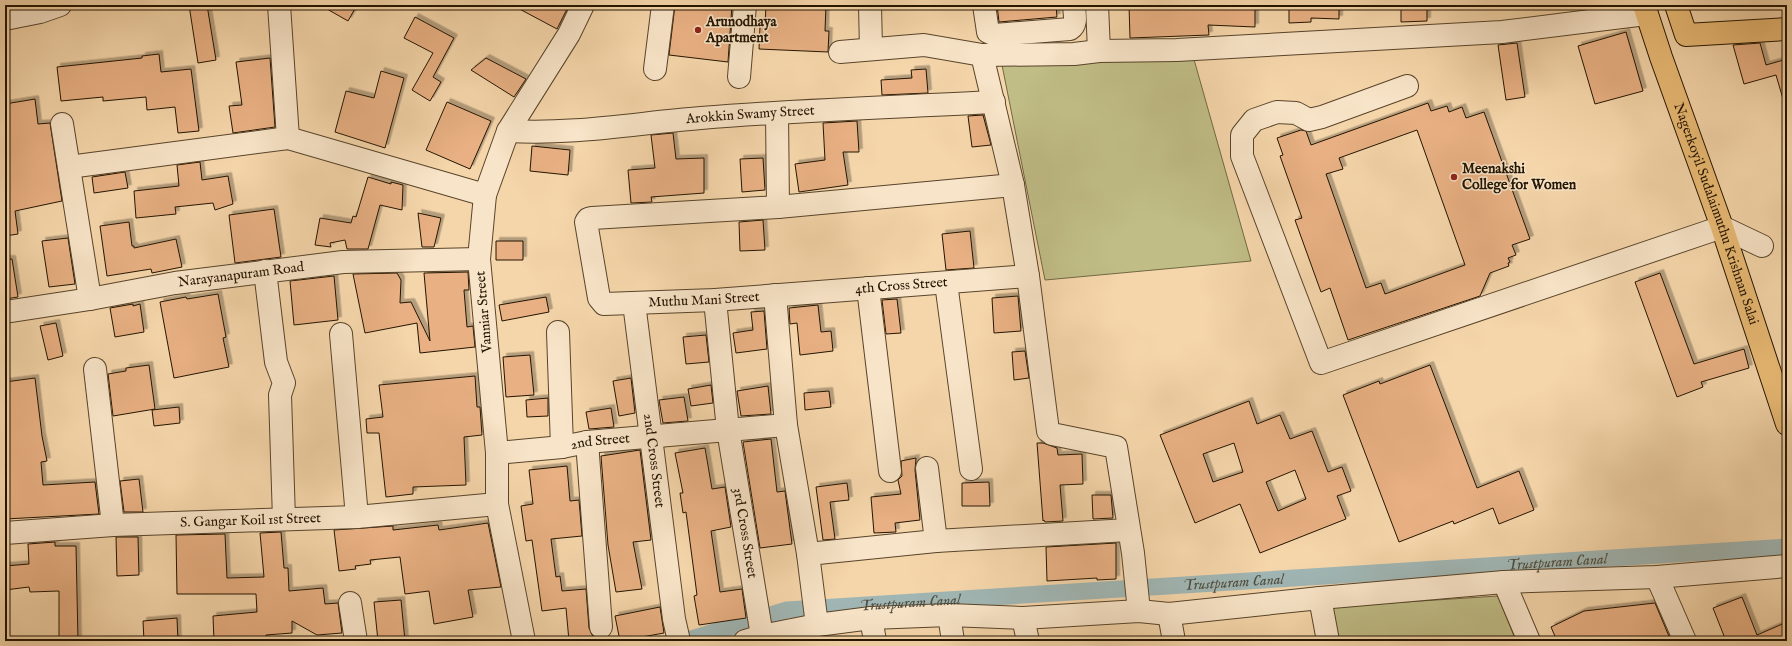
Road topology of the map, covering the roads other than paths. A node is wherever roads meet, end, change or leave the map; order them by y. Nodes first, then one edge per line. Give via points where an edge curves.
1 (60, 5) edge
2 (280, 5) edge
3 (583, 5) edge
4 (663, 5) edge
5 (745, 5) edge
6 (870, 5) edge
7 (984, 5) edge
8 (1074, 5) edge
9 (1097, 5) edge
10 (1676, 5) edge
11 (1645, 10) edge
12 (5, 19) edge
13 (1787, 29) edge
14 (1027, 32) junction
15 (871, 49) junction
16 (1099, 51) junction
17 (840, 52) dead end
18 (1028, 54) junction
19 (982, 55) junction
20 (656, 69) dead end
21 (739, 77) dead end
22 (1407, 86) dead end
23 (994, 102) junction
24 (777, 113) junction
25 (62, 124) dead end
26 (508, 131) junction
27 (288, 138) junction
28 (69, 167) junction
29 (1013, 185) junction
30 (485, 195) junction
31 (778, 207) junction
32 (1722, 227) junction
33 (1762, 246) dead end
34 (479, 259) junction
35 (265, 271) junction
36 (1028, 276) junction
37 (946, 283) junction
38 (868, 288) junction
39 (774, 295) junction
40 (90, 299) junction
41 (715, 300) junction
42 (634, 303) junction
43 (5, 312) edge
44 (558, 332) dead end
45 (341, 334) dead end
46 (95, 369) dead end
47 (1787, 424) edge
48 (786, 425) junction
49 (728, 430) junction
50 (652, 438) junction
51 (587, 442) junction
52 (562, 447) junction
53 (497, 453) junction
54 (927, 468) dead end
55 (971, 468) dead end
56 (890, 471) dead end
57 (497, 504) junction
58 (357, 516) junction
59 (284, 519) junction
60 (113, 525) junction
61 (1128, 530) junction
62 (5, 533) edge
63 (936, 541) junction
64 (808, 554) junction
65 (1787, 566) edge
66 (1657, 577) junction
67 (1504, 582) junction
68 (1320, 598) junction
69 (350, 603) dead end
70 (1139, 611) junction
71 (949, 614) junction
72 (1169, 614) junction
73 (871, 618) junction
74 (1023, 618) junction
75 (602, 627) dead end
76 (808, 631) edge
77 (754, 638) edge
78 (356, 641) edge
79 (524, 641) edge
80 (679, 641) edge
81 (875, 641) edge
82 (954, 641) edge
83 (1028, 641) edge
84 (1174, 641) edge
85 (1328, 641) edge
86 (1529, 641) edge
87 (1685, 641) edge

1 - 12 street
2 - 27 street
3 - 26 street, Vanniar Street via 569,34
4 - 20 street
5 - 21 street
6 - 15 street
7 - 14 street via 986,28 990,34
8 - 14 street via 1074,27
9 - 16 street
10 - 13 main road via 1686,35
11 - 16 street via 1502,32 1177,50
11 - 32 main road, Nagerkoyil Sudalaimuthu Krishnan Salai
14 - 18 street
15 - 17 street
15 - 19 street via 924,45
16 - 18 street
18 - 19 street
19 - 23 street
22 - 32 street via 1309,120 1296,113 1277,112 1254,120 1242,135 1242,156 1322,363
23 - 24 street, Arokkin Swamy Street
23 - 29 street
24 - 26 street, Arokkin Swamy Street via 574,131
24 - 31 street
25 - 28 street
26 - 30 street, Vanniar Street
27 - 28 street
27 - 30 street
28 - 40 street
29 - 31 street
29 - 36 street
30 - 34 street, Vanniar Street
31 - 42 street, Muthu Mani Street via 588,219 586,222 601,302
32 - 33 street
32 - 47 main road, Nagerkoyil Sudalaimuthu Krishnan Salai
34 - 35 street, Narayanapuram Road via 343,262
34 - 53 street, Vanniar Street
35 - 40 street, Narayanapuram Road via 175,283
35 - 59 street via 276,362 284,384 280,396
36 - 37 street, 4th Cross Street
36 - 61 street via 1048,431 1052,434 1116,446
37 - 38 street, 4th Cross Street
37 - 55 street
38 - 39 street, 4th Cross Street
38 - 56 street
39 - 41 street, Muthu Mani Street
39 - 48 street
40 - 43 street, Narayanapuram Road
41 - 42 street, Muthu Mani Street
41 - 49 street, 3rd Cross Street
42 - 50 street, 2nd Cross Street
44 - 52 street
45 - 58 street
46 - 60 street
48 - 49 street, 2nd Street
48 - 64 street
49 - 50 street, 2nd Street
49 - 77 street, 3rd Cross Street via 755,602
50 - 51 street, 2nd Street
50 - 80 street, 2nd Cross Street
51 - 52 street, 2nd Street
51 - 75 street
52 - 53 street, 2nd Street
53 - 57 street, Vanniar Street
54 - 63 street
57 - 58 street, S. Gangar Koil 1st Street
57 - 79 street, Vanniar Street
58 - 59 street, S. Gangar Koil 1st Street
59 - 60 street, S. Gangar Koil 1st Street
60 - 62 street, S. Gangar Koil 1st Street
61 - 63 street
61 - 70 street
63 - 64 street
64 - 76 street via 812,583
65 - 66 street
66 - 67 street
66 - 87 street
67 - 68 street
67 - 86 street
68 - 72 street
68 - 85 street
69 - 78 street
70 - 72 street
70 - 74 street
71 - 73 street
71 - 74 street
71 - 82 street
72 - 84 street
73 - 76 street
73 - 81 street
74 - 83 street
76 - 77 street

